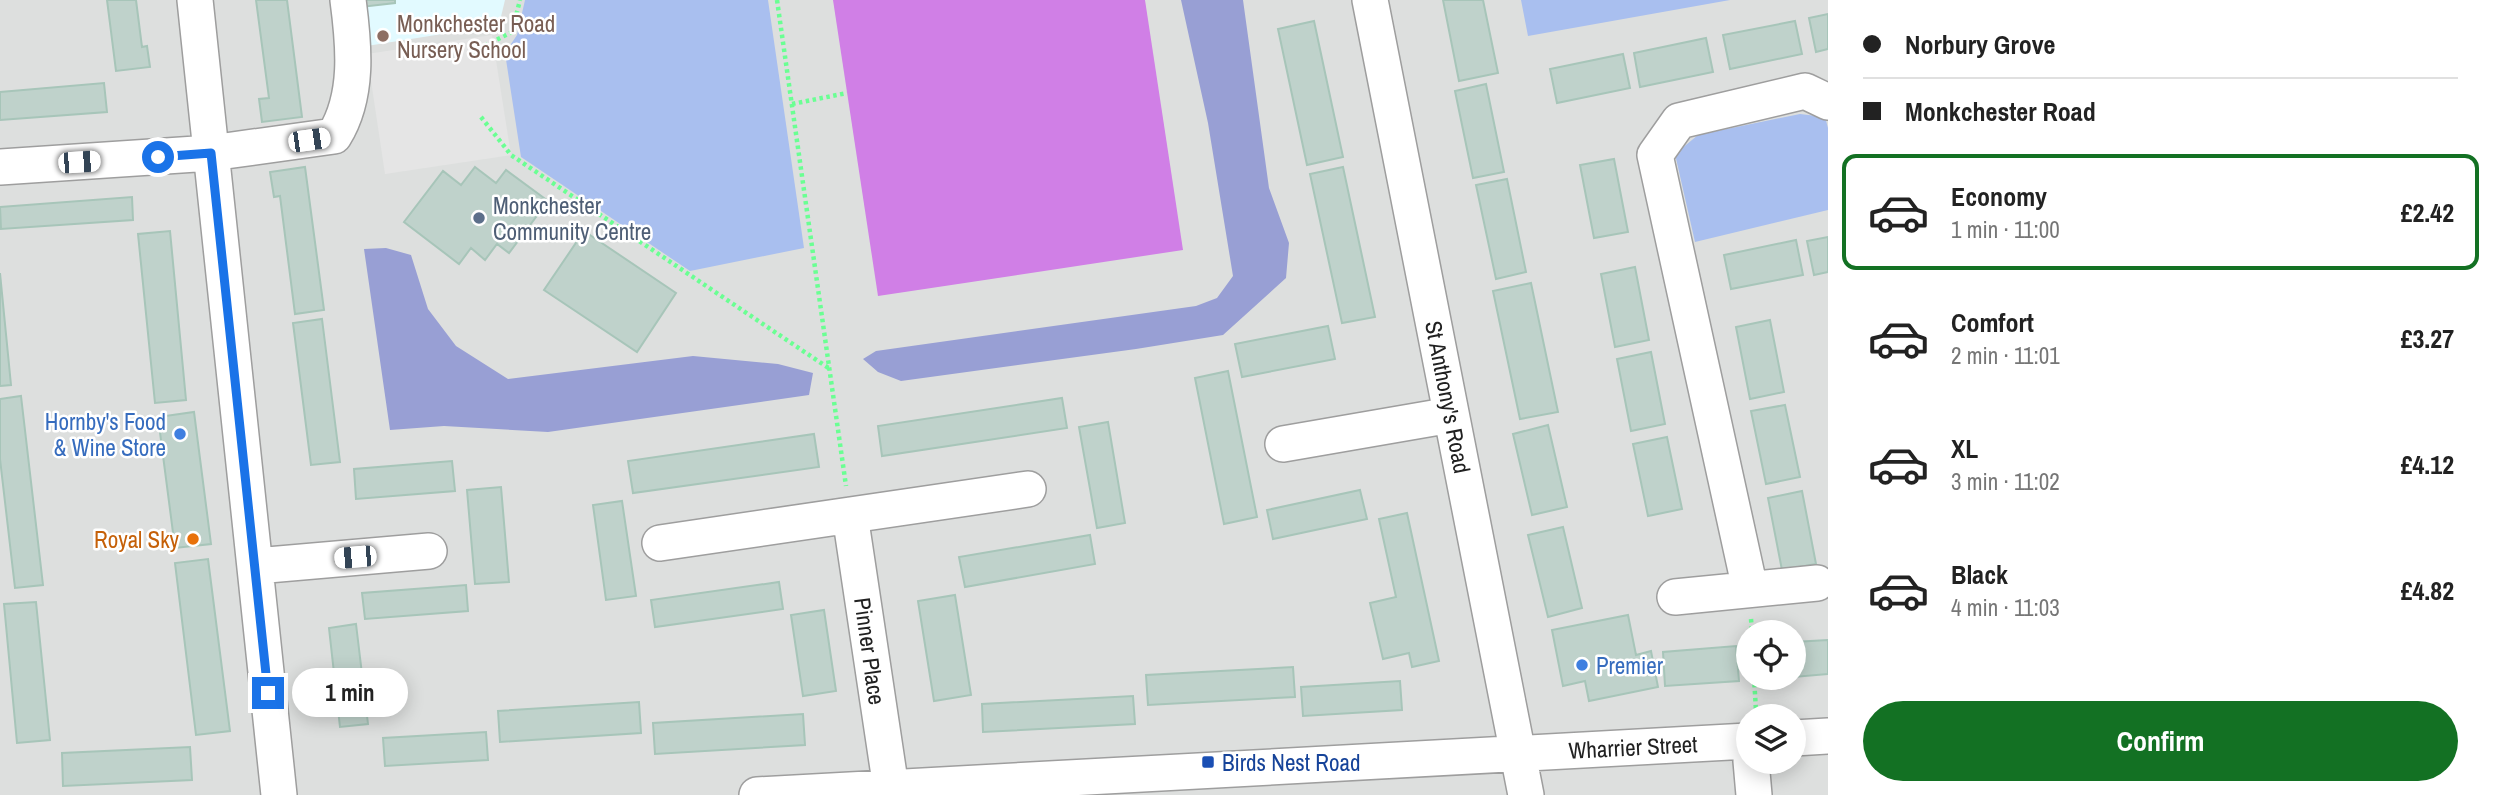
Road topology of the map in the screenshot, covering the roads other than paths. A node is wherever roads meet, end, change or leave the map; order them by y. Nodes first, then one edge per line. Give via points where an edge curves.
1 (194, 0) edge
2 (348, 0) edge
3 (1370, 0) edge
4 (1828, 102) edge
5 (211, 153) junction
6 (0, 167) edge
7 (1451, 415) junction
8 (1283, 444) dead end
9 (1028, 489) dead end
10 (850, 515) junction
11 (660, 543) dead end
12 (429, 551) dead end
13 (256, 566) junction
14 (1817, 583) dead end
15 (1750, 589) junction
16 (1675, 597) dead end
17 (1828, 736) edge
18 (1806, 737) edge
19 (1736, 742) edge
20 (1518, 754) junction
21 (1752, 774) edge
22 (1219, 782) edge
23 (891, 791) edge
24 (279, 795) edge
25 (757, 795) edge
26 (1526, 795) edge
27 (1754, 795) edge

1 - 5 street
2 - 5 street via 354,48 344,120 334,136
3 - 7 street, St Anthony's Road
4 - 15 street via 1805,91 1679,121 1655,155
5 - 6 street
5 - 13 street
7 - 8 street
7 - 20 street, St Anthony's Road
9 - 10 street
10 - 11 street
10 - 23 street, Pinner Place
12 - 13 street
13 - 24 street
14 - 15 street
15 - 16 street
17 - 18 street
19 - 20 street, Wharrier Street
20 - 22 street
20 - 26 street, St Anthony's Road
21 - 27 street
22 - 23 street
23 - 25 street

